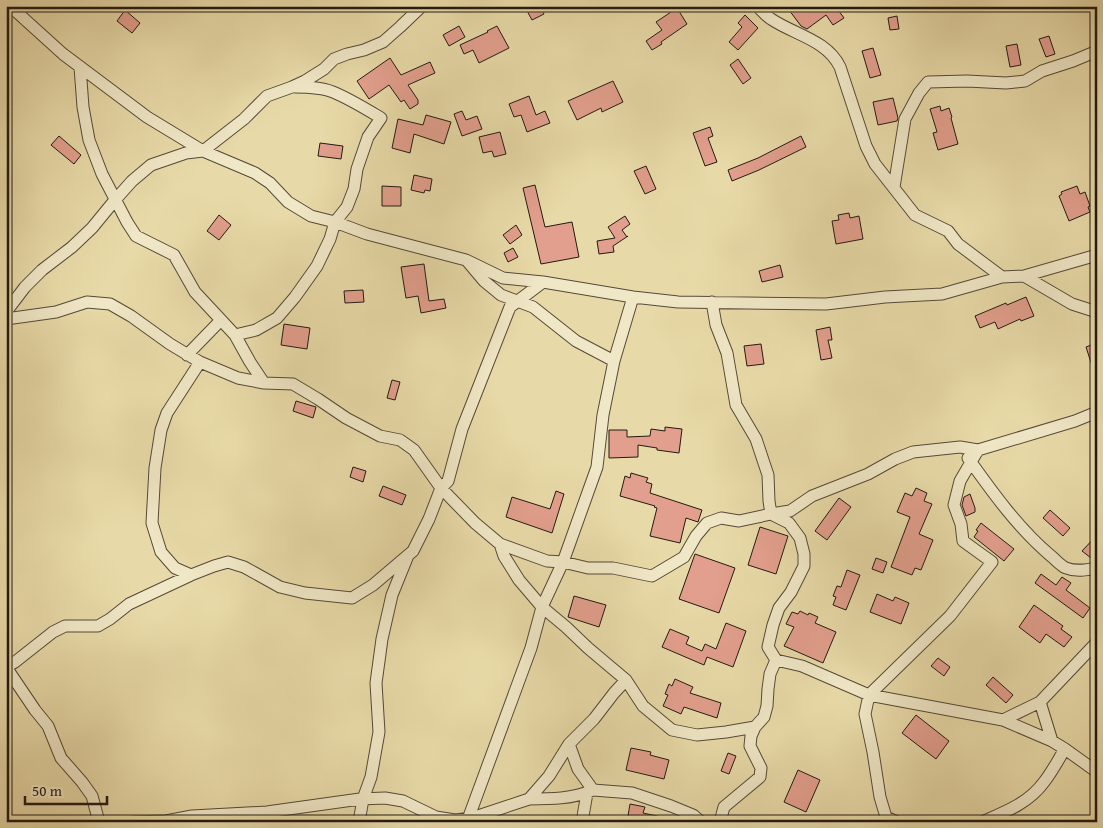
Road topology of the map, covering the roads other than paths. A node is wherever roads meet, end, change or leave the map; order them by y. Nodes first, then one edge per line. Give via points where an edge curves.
1 (10, 6) edge
2 (422, 6) edge
3 (757, 6) edge
4 (1097, 51) edge
5 (80, 67) junction
6 (292, 87) junction
7 (203, 151) junction
8 (894, 187) junction
9 (115, 200) junction
10 (335, 222) junction
11 (1097, 255) edge
12 (466, 260) junction
13 (1024, 276) junction
14 (1002, 277) junction
15 (543, 282) junction
16 (633, 297) junction
17 (517, 301) junction
18 (712, 302) junction
19 (6, 312) edge
20 (1097, 312) edge
21 (6, 320) edge
22 (221, 320) junction
23 (235, 335) junction
24 (187, 355) junction
25 (614, 361) junction
26 (200, 362) junction
27 (264, 383) junction
28 (1097, 412) edge
29 (960, 446) junction
30 (978, 450) junction
31 (971, 462) junction
32 (441, 488) junction
33 (772, 514) junction
34 (500, 544) junction
35 (407, 556) junction
36 (563, 562) junction
37 (1097, 568) edge
38 (190, 575) junction
39 (542, 607) junction
40 (1097, 642) edge
41 (776, 660) junction
42 (626, 680) junction
43 (869, 695) junction
44 (1040, 702) junction
45 (1004, 720) junction
46 (756, 727) junction
47 (1052, 741) junction
48 (569, 744) junction
49 (1066, 749) junction
50 (1097, 772) edge
51 (590, 791) junction
52 (363, 799) junction
53 (529, 799) junction
54 (190, 819) edge
55 (435, 819) edge
56 (468, 820) edge
57 (99, 822) edge
58 (134, 822) edge
59 (359, 822) edge
60 (582, 822) edge
61 (701, 822) edge
62 (720, 822) edge
63 (897, 822) edge
64 (982, 822) edge

1 - 5 street
2 - 6 street via 383,42 334,59 324,69
3 - 8 street via 773,21 819,44 836,59 866,146 875,164
4 - 8 street via 1024,81 928,82 905,119
5 - 7 street via 147,117
5 - 9 street via 90,140
6 - 7 street via 267,96 244,120
6 - 10 street via 332,92 381,118 362,152 347,207
7 - 9 street via 151,165
7 - 10 street via 255,173 288,202 311,216
8 - 14 street via 915,215 948,231 958,244
9 - 19 street via 92,228 25,287
9 - 22 street via 136,236 174,255 195,292
10 - 12 street via 367,234
10 - 23 street via 317,266 277,318 256,330
11 - 13 street
12 - 15 street via 504,278
12 - 17 street via 501,295
13 - 14 street
13 - 20 street via 1072,304
14 - 18 street via 942,294 826,304
15 - 16 street
15 - 17 street
16 - 18 street
16 - 25 street
17 - 25 street via 533,307 576,341
17 - 32 street via 510,307 501,329 462,429 448,481
18 - 33 street via 716,325 727,353 736,405 756,439 768,475
21 - 24 street via 56,312 87,302 110,304
22 - 23 street
22 - 24 street
23 - 27 street
24 - 26 street
25 - 36 street via 596,467
26 - 27 street via 238,378
26 - 38 street via 168,413 161,430 154,468 152,522 161,552 176,568
27 - 32 street via 293,384 380,436 400,440 414,450
28 - 30 street
29 - 30 street
29 - 31 street
29 - 33 street via 913,452 812,496 790,511
30 - 31 street
31 - 37 street via 1021,527 1065,568
31 - 43 street via 960,481 954,505 963,541 992,562 950,616
32 - 34 street
32 - 35 street via 429,519 413,551
33 - 36 street via 739,521 722,518 707,523 684,557 652,576
33 - 41 street via 789,523 800,538 804,554 804,566 779,608 773,625 768,647
34 - 36 street via 547,561
34 - 39 street via 519,580
35 - 38 street via 352,598 280,587 228,562
35 - 52 street via 392,595 382,639 376,683 379,732 371,777
36 - 39 street
38 - 57 street via 129,604 98,626 65,626 53,632 6,667 48,726 61,758 92,796
39 - 42 street
39 - 56 street via 531,648
40 - 44 street
41 - 43 street via 802,666
41 - 46 street via 770,674 764,717
42 - 46 street via 643,706 672,730 697,735
42 - 48 street
43 - 45 street
43 - 63 street via 865,714 880,797 886,817
44 - 45 street
44 - 47 street
45 - 47 street
46 - 62 street via 750,736 750,746 761,768 760,777 724,807
47 - 49 street
48 - 51 street
48 - 53 street via 549,776
49 - 50 street
49 - 64 street via 1044,783 1028,798
51 - 53 street via 550,799
51 - 60 street
51 - 61 street via 632,793 686,812
52 - 54 street
52 - 55 street via 403,801
52 - 59 street
53 - 56 street
54 - 58 street
55 - 56 street

